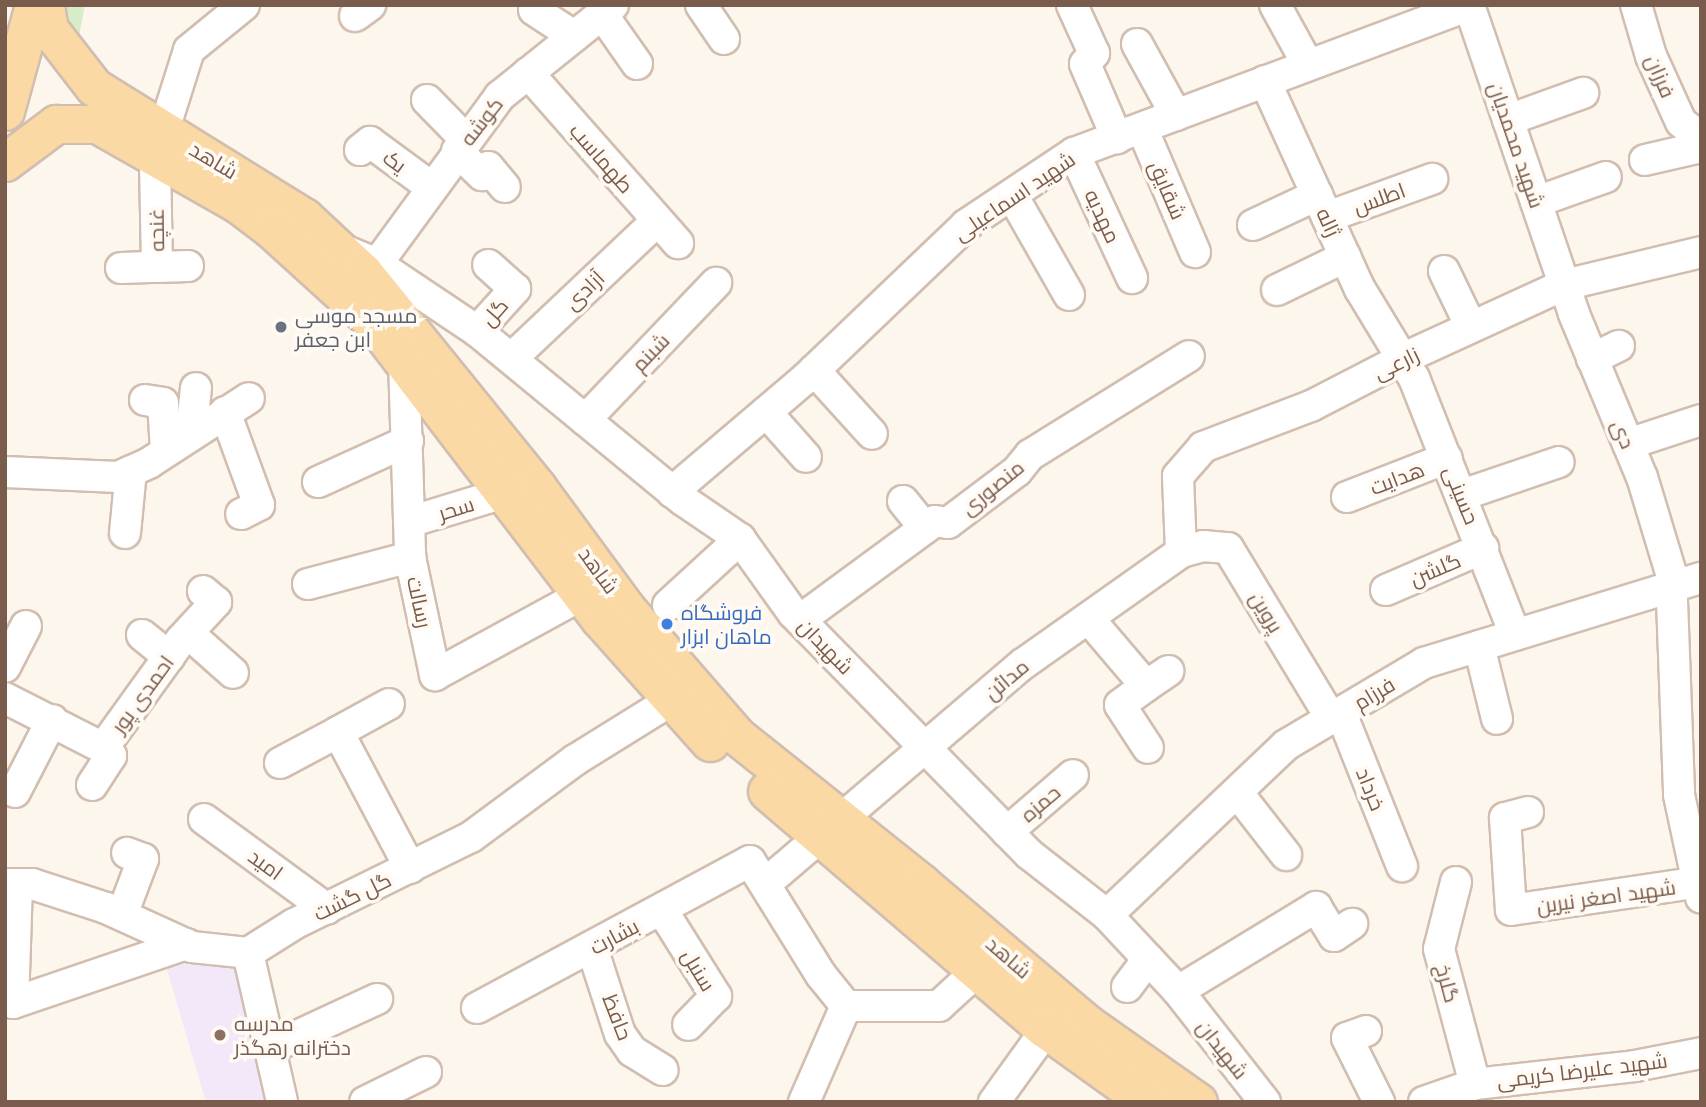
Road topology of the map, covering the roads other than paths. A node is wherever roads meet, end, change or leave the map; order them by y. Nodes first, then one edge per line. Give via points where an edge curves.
1 (34, 5) edge
2 (45, 5) edge
3 (244, 5) edge
4 (701, 5) edge
5 (1072, 5) edge
6 (1275, 5) edge
7 (1469, 5) edge
8 (1636, 5) edge
9 (534, 10) dead end
10 (608, 10) edge
11 (574, 36) junction
12 (724, 39) dead end
13 (1137, 44) dead end
14 (637, 64) dead end
15 (1308, 65) junction
16 (528, 73) junction
17 (1265, 81) junction
18 (1583, 93) dead end
19 (427, 100) dead end
20 (5, 111) edge
21 (1176, 115) junction
22 (1508, 120) junction
23 (1129, 133) junction
24 (1701, 138) edge
25 (161, 145) junction
26 (462, 146) junction
27 (1701, 146) edge
28 (360, 150) dead end
29 (1074, 153) junction
30 (1645, 160) dead end
31 (5, 162) edge
32 (1606, 177) dead end
33 (1432, 179) dead end
34 (431, 187) junction
35 (505, 187) dead end
36 (1012, 195) junction
37 (1536, 202) junction
38 (1322, 206) junction
39 (657, 221) junction
40 (1253, 225) dead end
41 (678, 243) dead end
42 (339, 248) junction
43 (1701, 252) edge
44 (1195, 253) dead end
45 (1345, 257) junction
46 (377, 264) junction
47 (488, 265) dead end
48 (188, 266) dead end
49 (157, 267) junction
50 (121, 268) dead end
51 (1444, 271) dead end
52 (1132, 278) dead end
53 (716, 283) dead end
54 (1564, 285) junction
55 (1277, 290) dead end
56 (1069, 295) dead end
57 (1471, 327) junction
58 (477, 331) junction
59 (1619, 346) dead end
60 (1189, 356) dead end
61 (512, 358) junction
62 (1402, 359) junction
63 (1592, 359) junction
64 (404, 361) junction
65 (814, 370) junction
66 (196, 388) dead end
67 (145, 400) dead end
68 (766, 412) junction
69 (585, 420) junction
70 (1701, 420) edge
71 (191, 434) junction
72 (872, 434) dead end
73 (408, 441) junction
74 (1628, 444) junction
75 (166, 451) junction
76 (806, 457) dead end
77 (1447, 458) junction
78 (1559, 462) dead end
79 (131, 471) junction
80 (5, 472) edge
81 (318, 484) dead end
82 (672, 492) junction
83 (503, 493) junction
84 (1462, 495) junction
85 (1347, 497) dead end
86 (903, 501) dead end
87 (240, 514) dead end
88 (409, 522) junction
89 (925, 528) junction
90 (125, 533) dead end
91 (740, 539) junction
92 (1483, 548) junction
93 (1181, 552) junction
94 (410, 556) junction
95 (1701, 578) edge
96 (308, 584) dead end
97 (1672, 586) junction
98 (1386, 590) dead end
99 (203, 591) dead end
100 (582, 595) junction
101 (668, 605) dead end
102 (1089, 619) junction
103 (800, 620) junction
104 (26, 626) dead end
105 (188, 633) junction
106 (142, 635) dead end
107 (1515, 635) junction
108 (1479, 646) junction
109 (169, 657) junction
110 (5, 667) edge
111 (233, 673) dead end
112 (5, 698) edge
113 (670, 701) junction
114 (389, 704) dead end
115 (1336, 715) junction
116 (1497, 719) dead end
117 (52, 720) junction
118 (338, 732) junction
119 (103, 748) junction
120 (1148, 748) dead end
121 (926, 749) junction
122 (280, 764) dead end
123 (1073, 775) dead end
124 (92, 785) dead end
125 (15, 792) dead end
126 (1237, 792) junction
127 (1528, 812) dead end
128 (204, 819) dead end
129 (832, 829) junction
130 (1007, 832) junction
131 (127, 853) dead end
132 (1286, 855) dead end
133 (1402, 866) dead end
134 (410, 868) junction
135 (757, 872) junction
136 (1456, 883) dead end
137 (11, 884) edge
138 (1700, 887) edge
139 (327, 909) junction
140 (662, 910) junction
141 (122, 915) junction
142 (1107, 915) junction
143 (1352, 924) dead end
144 (186, 944) junction
145 (592, 948) junction
146 (248, 953) junction
147 (1148, 959) junction
148 (976, 972) junction
149 (1127, 987) dead end
150 (1178, 991) junction
151 (377, 999) dead end
152 (846, 1006) junction
153 (477, 1008) dead end
154 (1054, 1017) junction
155 (688, 1025) dead end
156 (1366, 1031) dead end
157 (271, 1048) junction
158 (1701, 1054) edge
159 (663, 1070) dead end
160 (426, 1072) dead end
161 (1495, 1089) edge
162 (282, 1102) edge
163 (365, 1102) edge
164 (804, 1102) edge
165 (994, 1102) edge
166 (1147, 1102) edge
167 (1198, 1102) edge
168 (1265, 1102) edge
169 (1378, 1102) edge
170 (1424, 1102) edge

1 - 20 main road
2 - 25 main road, شاهد via 50,29 94,87
3 - 25 street, غنچه via 189,50
4 - 12 street
5 - 23 street, شقایق via 1094,52 1085,64
6 - 15 street
7 - 15 street, شهید اسماعیلی
7 - 22 street, شهید محمدیان
8 - 24 street, فرزان via 1651,56 1681,122
9 - 11 street
10 - 11 street, کوشه
10 - 14 street
11 - 16 street, کوشه
13 - 21 street
15 - 17 street, شهید اسماعیلی
16 - 26 street, کوشه via 500,96
16 - 39 street, طهماسب
17 - 21 street, شهید اسماعیلی
17 - 38 street, ژاله
18 - 22 street
19 - 26 street
21 - 23 street, شهید اسماعیلی
22 - 37 street, شهید محمدیان
23 - 29 street, شهید اسماعیلی
23 - 44 street, شقایق
25 - 31 main road, شاهد via 73,121 56,124 29,140
25 - 42 main road, شاهد via 304,217
25 - 49 street, غنچه
25 - 64 main road, شاهد via 343,291
26 - 34 street, کوشه
26 - 35 street via 482,175 488,167
27 - 30 street
28 - 34 street, یک via 370,142
29 - 36 street, شهید اسماعیلی
29 - 52 street, مهدیه
32 - 37 street
33 - 38 street, اطلس
34 - 46 street, کوشه
36 - 56 street
36 - 65 street, شهید اسماعیلی via 967,225 918,268
37 - 54 street, شهید محمدیان
38 - 40 street, اطلس
38 - 45 street, ژاله
39 - 41 street, طهماسب
39 - 61 street, آزادی
42 - 46 street, شهیدان
42 - 129 main road, شاهد via 410,327 710,710
43 - 54 street, زارعی
45 - 55 street
45 - 62 street, ژاله
46 - 58 street, شهیدان
47 - 58 street, گل via 515,289
48 - 49 street
49 - 50 street, غنچه
51 - 57 street
53 - 69 street, شبنم
54 - 57 street, زارعی
54 - 63 street, دی
57 - 62 street, زارعی
58 - 61 street, شهیدان
59 - 63 street
60 - 89 street, منصوری via 1030,455 1017,471 948,523 935,521
61 - 69 street, شهیدان
62 - 77 street, حسینی
62 - 93 street, زارعی via 1311,406 1203,447 1178,476
63 - 74 street, دی
64 - 73 street, رسالت
64 - 83 main road, شاهد
65 - 68 street, شهید اسماعیلی
65 - 72 street
66 - 71 street
67 - 75 street via 163,403
68 - 76 street
68 - 82 street, شهید اسماعیلی
69 - 82 street, شهیدان
70 - 74 street
71 - 75 street
71 - 87 street via 237,405 259,505
73 - 81 street
73 - 88 street, رسالت
74 - 97 street, دی
75 - 79 street
77 - 84 street, حسینی
77 - 85 street, هدایت
78 - 84 street
79 - 80 street via 118,477
79 - 90 street
82 - 91 street, شهیدان
83 - 88 street, سحر
83 - 100 main road, شاهد
84 - 92 street, حسینی
86 - 89 street
88 - 94 street, رسالت
89 - 103 street, منصوری
91 - 101 street
91 - 103 street, شهیدان
92 - 98 street, گلشن
92 - 107 street, حسینی
93 - 102 street, مدائن
93 - 115 street, پروین via 1203,546 1228,548
94 - 96 street
94 - 100 street, رسالت via 435,675
95 - 97 street, فرزام
97 - 107 street, فرزام
97 - 138 street, دی via 1679,795
99 - 105 street, احمدی پور via 216,602
100 - 113 main road, شاهد
102 - 120 street via 1157,679 1120,705
102 - 121 street, مدائن via 1023,664
103 - 121 street, شهیدان
104 - 110 street
105 - 109 street, احمدی پور
105 - 111 street
106 - 109 street
107 - 108 street, فرزام
108 - 115 street, فرزام via 1424,663
108 - 116 street
109 - 119 street, احمدی پور
112 - 117 street, احمدی پور
113 - 129 main road, شاهد
113 - 134 street, گل گشت via 575,760 471,837
114 - 118 street
115 - 126 street, فرزام via 1286,745
115 - 133 street, خرداد
117 - 119 street, احمدی پور
117 - 125 street
118 - 122 street
118 - 134 street
119 - 124 street via 111,756
121 - 129 street, مدائن
121 - 130 street, شهیدان
123 - 130 street, حمزه
126 - 132 street
126 - 142 street, فرزام
127 - 138 street, شهید اصغر نیرین via 1505,818 1511,910
128 - 139 street, امید
129 - 135 street, بشارت
129 - 148 main road, شاهد
129 - 154 main road, شاهد
130 - 142 street, شهیدان
131 - 141 street via 142,859
134 - 139 street, گل گشت
135 - 140 street, بشارت
135 - 152 street via 821,975
136 - 161 street, گلرخ via 1439,949
137 - 141 street via 33,884
137 - 144 street via 13,1003
139 - 146 street, گل گشت
140 - 145 street, بشارت
140 - 155 street, سنبل via 716,996
141 - 144 street
142 - 147 street, شهیدان
143 - 150 street via 1334,936 1316,906
144 - 146 street
145 - 153 street, بشارت
145 - 159 street, حافظ via 620,1034 632,1051
146 - 157 street
147 - 149 street
147 - 150 street, شهیدان
148 - 152 street via 939,1006
148 - 154 main road, شاهد
150 - 168 street, شهیدان
151 - 157 street
152 - 164 street
154 - 165 street
154 - 166 main road, شاهد
154 - 167 main road, شاهد
156 - 169 street via 1348,1038
157 - 162 street
158 - 161 street, شهید علیرضا کریمی
160 - 163 street
161 - 170 street, شهید علیرضا کریمی

